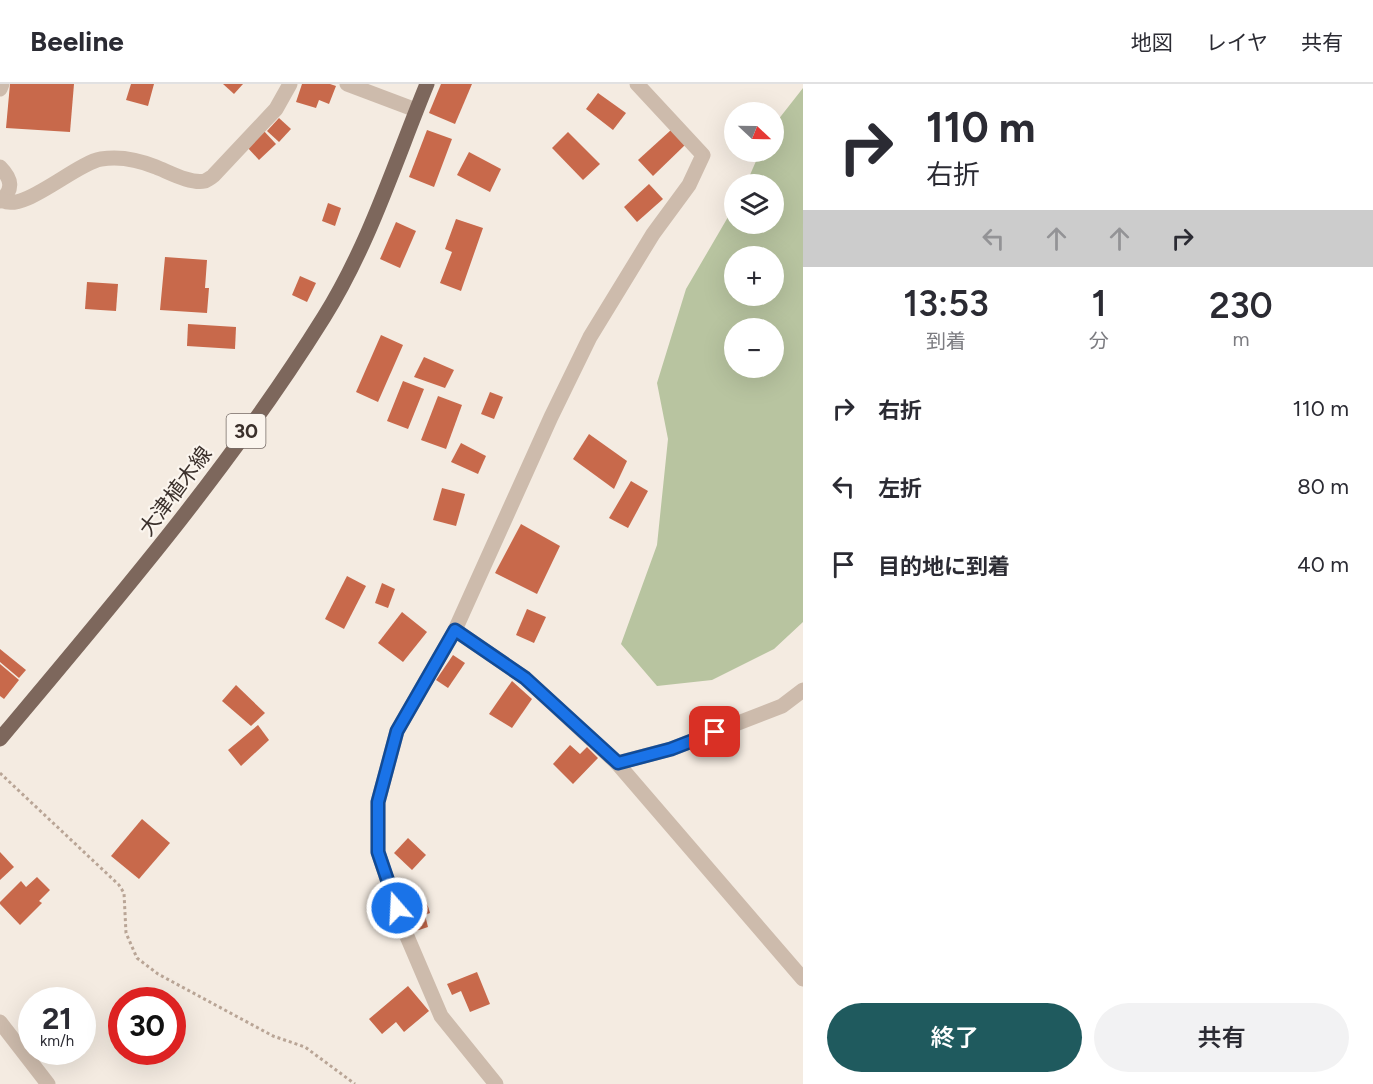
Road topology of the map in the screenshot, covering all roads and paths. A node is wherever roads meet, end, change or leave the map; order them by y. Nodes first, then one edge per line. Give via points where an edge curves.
1 (2, 84) edge
2 (290, 84) edge
3 (347, 84) edge
4 (427, 84) edge
5 (637, 84) edge
6 (0, 89) edge
7 (416, 110) junction
8 (0, 168) edge
9 (1, 201) edge
10 (455, 630) junction
11 (803, 690) edge
12 (0, 739) edge
13 (618, 763) junction
14 (0, 772) edge
15 (803, 979) edge
16 (0, 1022) edge
17 (48, 1084) edge
18 (355, 1084) edge
19 (496, 1084) edge

1 - 6 street
2 - 9 street via 276,109 205,181 113,158 85,164 50,187 16,202
3 - 7 street
4 - 7 main road, 大津植木線 / 30
5 - 10 street via 703,155 689,185 653,234 590,337
7 - 12 main road, 大津植木線 / 30 via 369,229 324,316 172,531
8 - 9 street via 11,182
10 - 13 street via 525,678
10 - 19 street via 397,731 378,802 378,852 403,927 441,1016
11 - 13 street via 782,706 671,749
13 - 15 street
14 - 18 path via 119,885 124,893 126,933 137,958 158,974 273,1036 305,1047
16 - 17 street

